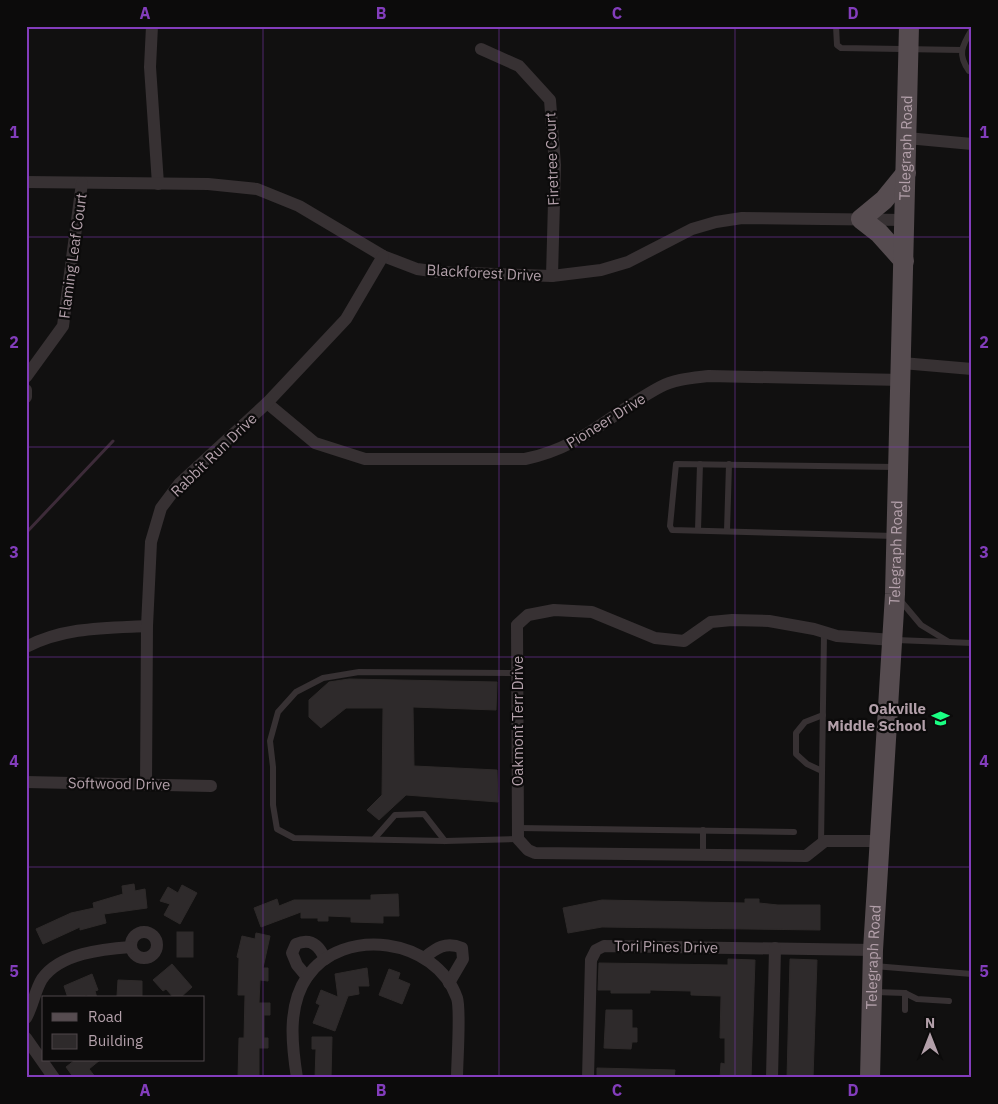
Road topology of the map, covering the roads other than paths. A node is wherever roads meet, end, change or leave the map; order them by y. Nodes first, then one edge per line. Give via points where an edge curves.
1 (152, 26) edge
2 (836, 26) edge
3 (909, 26) edge
4 (972, 29) edge
5 (909, 48) junction
6 (481, 49) dead end
7 (962, 50) junction
8 (972, 72) edge
9 (907, 138) junction
10 (972, 144) edge
11 (906, 173) junction
12 (26, 182) edge
13 (82, 183) junction
14 (158, 184) junction
15 (861, 219) junction
16 (905, 220) junction
17 (383, 256) junction
18 (904, 261) junction
19 (552, 276) junction
20 (972, 369) edge
21 (902, 371) junction
22 (26, 377) edge
23 (26, 390) edge
24 (26, 397) edge
25 (267, 403) junction
26 (700, 464) junction
27 (729, 464) junction
28 (899, 467) junction
29 (698, 530) junction
30 (727, 531) junction
31 (897, 536) junction
32 (895, 594) junction
33 (147, 626) junction
34 (824, 634) junction
35 (893, 640) junction
36 (950, 642) junction
37 (972, 643) edge
38 (26, 647) edge
39 (518, 673) junction
40 (822, 715) junction
41 (822, 771) junction
42 (26, 782) edge
43 (146, 784) junction
44 (211, 786) dead end
45 (703, 830) junction
46 (794, 832) dead end
47 (518, 834) junction
48 (374, 839) junction
49 (445, 841) junction
50 (879, 841) junction
51 (820, 844) junction
52 (703, 855) junction
53 (131, 947) dead end
54 (775, 948) junction
55 (424, 958) junction
56 (873, 958) junction
57 (325, 959) junction
58 (972, 974) edge
59 (307, 977) junction
60 (450, 983) junction
61 (872, 992) junction
62 (905, 994) junction
63 (949, 1001) dead end
64 (905, 1010) dead end
65 (26, 1018) edge
66 (26, 1038) edge
67 (42, 1061) edge
68 (43, 1062) edge
69 (54, 1078) edge
70 (296, 1078) edge
71 (457, 1078) edge
72 (588, 1078) edge
73 (772, 1078) edge
74 (870, 1078) edge

1 - 14 street via 150,67
2 - 5 lane via 837,45 841,48
3 - 5 main road, Telegraph Road
4 - 7 lane
5 - 7 lane
5 - 9 main road, Telegraph Road
6 - 19 street, Firetree Court via 519,66 550,100 555,165
7 - 8 lane via 962,61
9 - 10 street
9 - 11 main road, Telegraph Road
11 - 15 main road via 884,200
11 - 16 main road, Telegraph Road
12 - 13 street, Blackforest Drive
13 - 14 street, Blackforest Drive
13 - 22 street, Flaming Leaf Court via 64,326
14 - 17 street, Blackforest Drive via 235,186 257,190 299,206
15 - 16 street, Blackforest Drive
15 - 18 main road via 879,233
15 - 19 street, Blackforest Drive via 763,217 716,222 692,229 610,268
16 - 18 main road, Telegraph Road
17 - 19 street, Blackforest Drive via 417,269 439,272
17 - 25 street, Rabbit Run Drive via 346,319
18 - 21 main road, Telegraph Road
20 - 21 street, Pioneer Drive
21 - 25 street, Pioneer Drive via 683,379 662,386 574,443 550,454 525,459 365,459 315,443
21 - 28 main road, Telegraph Road
23 - 24 street
25 - 33 street, Rabbit Run Drive via 179,484 161,508 151,542
26 - 27 lane
26 - 29 lane
26 - 29 lane via 678,463 674,466 670,526 672,530
27 - 28 lane
27 - 30 lane
28 - 31 main road, Telegraph Road
29 - 30 lane
30 - 31 lane
31 - 32 main road, Telegraph Road
32 - 35 main road, Telegraph Road
32 - 36 lane via 921,624
33 - 38 street via 90,628 45,637
33 - 43 street, Rabbit Run Drive
34 - 35 street, Oakmont Terr Drive
34 - 39 street, Oakmont Terr Drive via 814,629 769,621 732,620 711,622 684,641 654,638 592,612 554,610 528,615 517,624
34 - 40 lane
35 - 36 lane
35 - 50 main road, Telegraph Road
36 - 37 lane
39 - 47 street, Oakmont Terr Drive
39 - 48 lane via 359,672 332,676 296,692 278,712 270,741 277,829 294,838
40 - 41 lane
40 - 41 lane via 805,722 796,733 796,754
41 - 51 lane
42 - 43 street, Softwood Drive
43 - 44 street, Softwood Drive
45 - 46 lane
45 - 47 lane
45 - 52 lane
47 - 49 lane
47 - 52 street via 528,850 535,853
48 - 49 lane
48 - 49 lane via 395,815 424,814
50 - 51 street via 825,841
50 - 56 main road, Telegraph Road
51 - 52 street via 806,856
53 - 65 street via 102,949 60,964 42,979
54 - 56 street, Tori Pines Drive
54 - 72 street, Tori Pines Drive via 612,946 596,950 591,960
54 - 73 street
55 - 57 street via 411,950 366,946 343,949
55 - 60 street via 442,971
55 - 60 street via 448,944 462,948 463,959
56 - 58 lane
56 - 61 main road, Telegraph Road
57 - 59 street
57 - 59 street via 318,946 309,941 296,944 292,953
59 - 70 street via 298,995 292,1022
60 - 71 street via 458,999
61 - 62 lane
61 - 74 main road, Telegraph Road
62 - 63 lane via 917,999
62 - 64 lane
66 - 67 street
68 - 69 street

